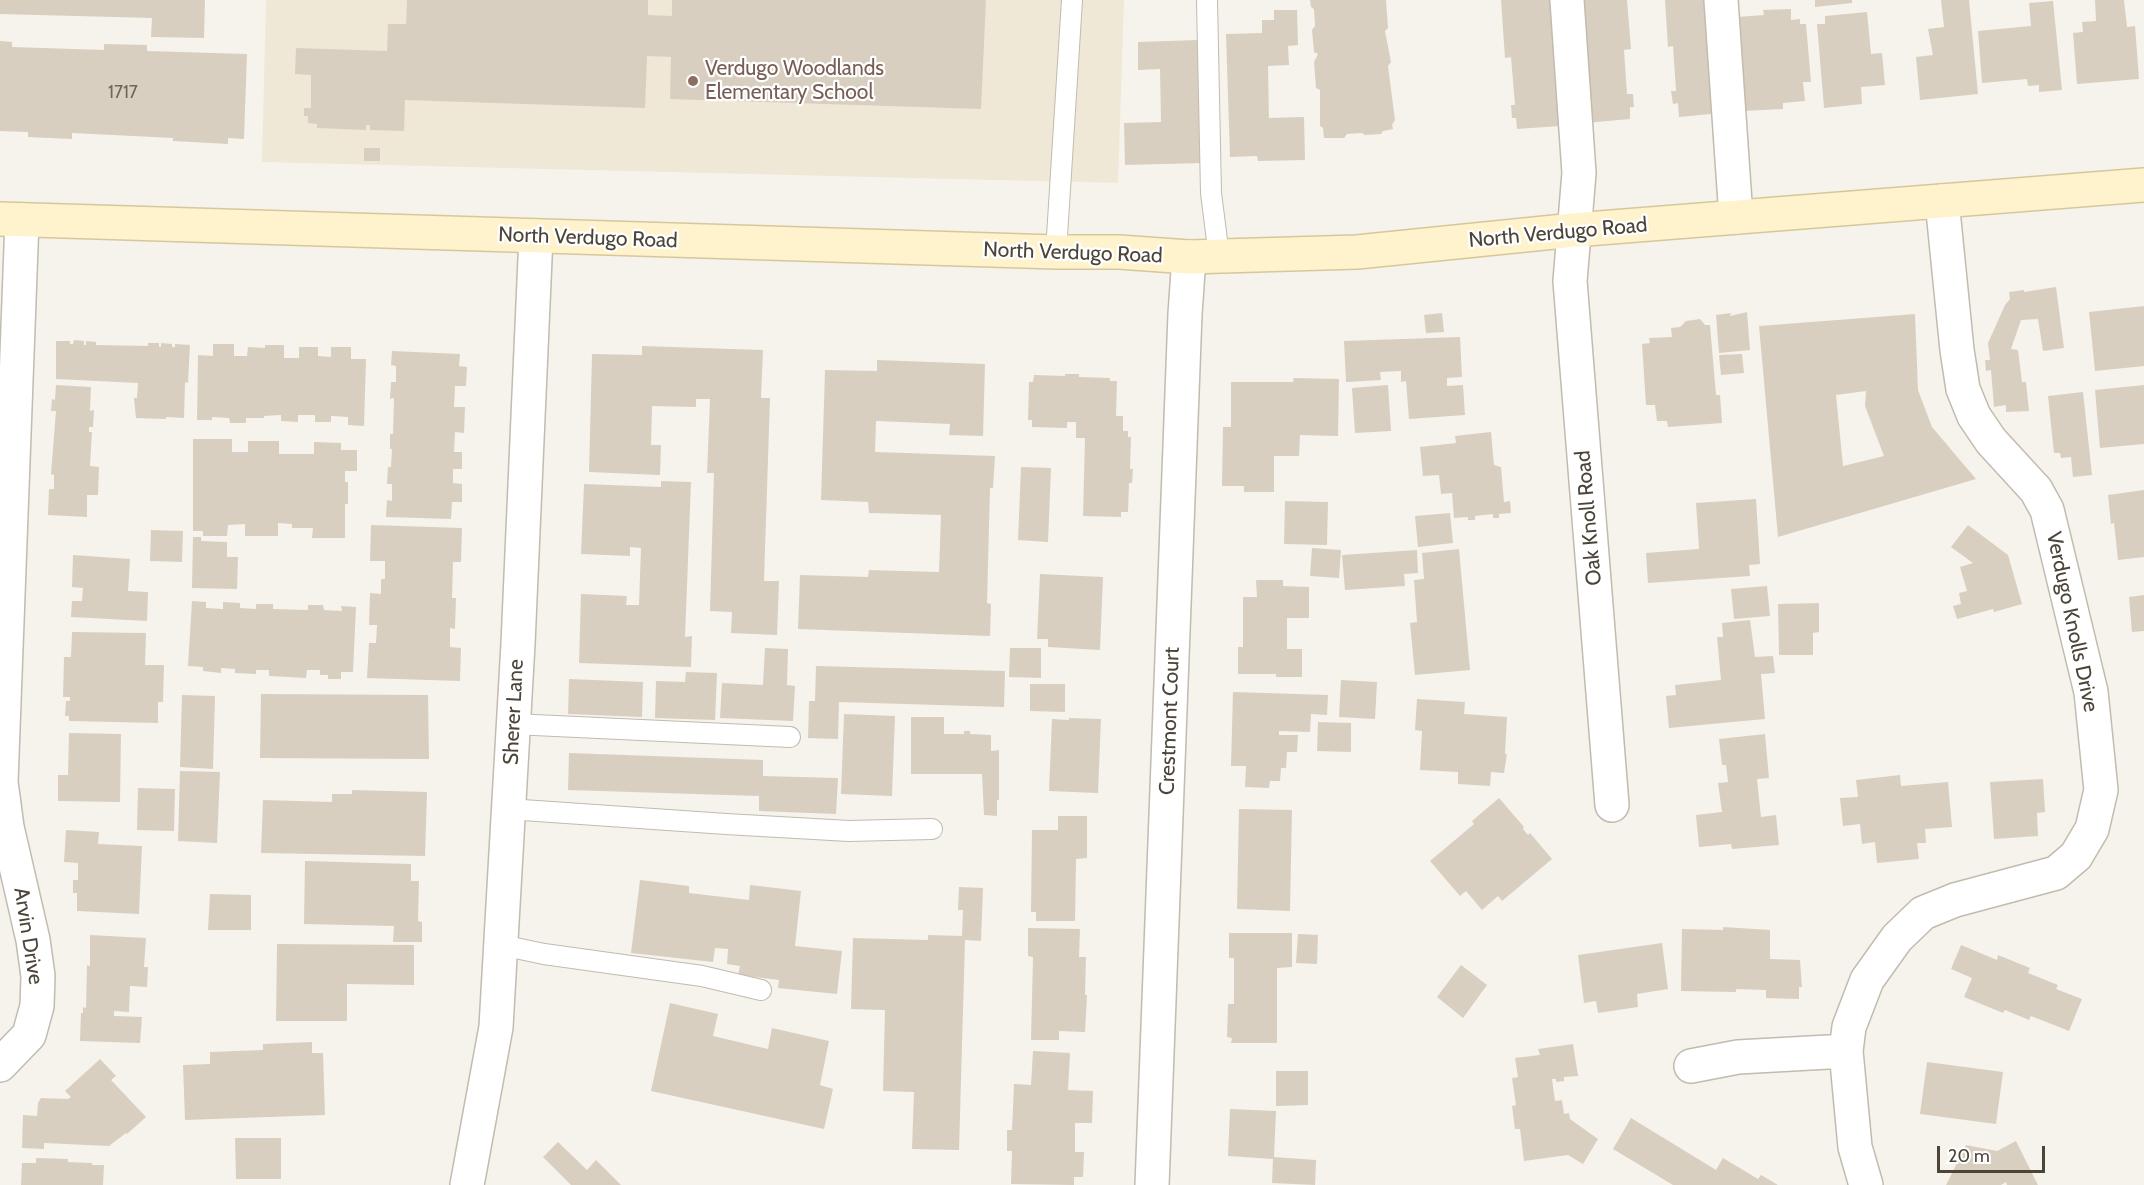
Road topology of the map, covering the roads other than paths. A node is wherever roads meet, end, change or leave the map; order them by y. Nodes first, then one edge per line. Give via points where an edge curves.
1 (1072, 0) edge
2 (1207, 0) edge
3 (1567, 0) edge
4 (1721, 0) edge
5 (2144, 185) edge
6 (1942, 201) junction
7 (1736, 218) junction
8 (11, 220) edge
9 (1574, 230) junction
10 (536, 236) junction
11 (1056, 252) junction
12 (1204, 256) junction
13 (513, 724) junction
14 (790, 737) dead end
15 (1612, 805) dead end
16 (508, 809) junction
17 (932, 829) dead end
18 (501, 945) junction
19 (761, 990) dead end
20 (1846, 1051) junction
21 (0, 1065) edge
22 (1691, 1066) dead end
23 (467, 1185) edge
24 (1152, 1185) edge
25 (1866, 1185) edge

1 - 11 lane
2 - 12 lane via 1211,193
3 - 9 street, Oak Knoll Road via 1579,173
4 - 7 street
5 - 6 main road, North Verdugo Road
6 - 7 main road, North Verdugo Road
6 - 20 street, Verdugo Knolls Drive via 1963,389 1974,416 1991,441 2036,490 2047,510 2091,692 2102,790 2092,829 2076,856 2056,873 1955,900 1923,913 1897,938 1867,980 1849,1027
7 - 9 main road, North Verdugo Road
8 - 10 main road, North Verdugo Road
8 - 21 street, Arvin Drive via 1,782 38,976 37,1006 29,1035
9 - 12 main road, North Verdugo Road via 1357,252
9 - 15 street, Oak Knoll Road via 1570,281
10 - 11 main road, North Verdugo Road
10 - 13 street, Sherer Lane
11 - 12 main road, North Verdugo Road
12 - 24 street, Crestmont Court via 1185,314
13 - 14 lane
13 - 16 street, Sherer Lane
16 - 17 lane via 849,831
16 - 18 street, Sherer Lane
18 - 19 lane via 702,976
18 - 23 street, Sherer Lane via 496,1027
20 - 22 street via 1738,1057
20 - 25 street, Verdugo Knolls Drive via 1855,1147

